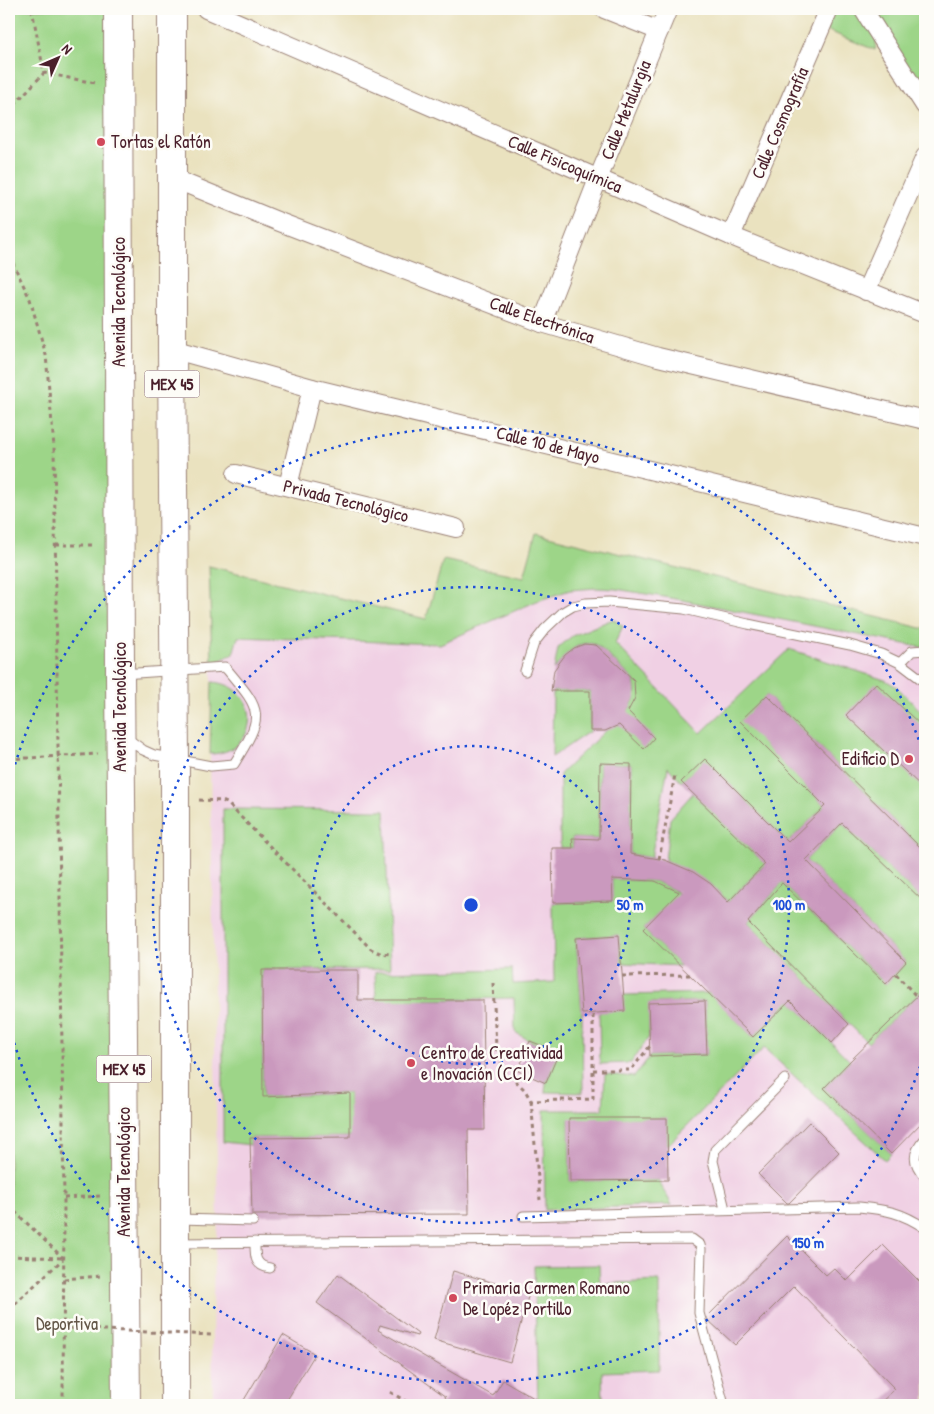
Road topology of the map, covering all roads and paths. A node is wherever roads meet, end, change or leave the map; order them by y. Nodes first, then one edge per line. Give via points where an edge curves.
1 (32, 9) edge
2 (118, 9) edge
3 (172, 9) edge
4 (206, 9) edge
5 (604, 9) edge
6 (668, 9) edge
7 (829, 9) edge
8 (863, 9) edge
9 (659, 31) junction
10 (44, 73) junction
11 (118, 88) junction
12 (925, 106) edge
13 (9, 110) edge
14 (925, 157) edge
15 (172, 178) junction
16 (598, 179) junction
17 (731, 236) junction
18 (9, 255) edge
19 (866, 291) junction
20 (925, 314) edge
21 (542, 323) junction
22 (172, 348) junction
23 (312, 388) junction
24 (925, 420) edge
25 (236, 474) dead end
26 (288, 486) junction
27 (456, 528) dead end
28 (925, 537) edge
29 (56, 545) junction
30 (120, 545) junction
31 (925, 650) edge
32 (900, 663) junction
33 (174, 671) junction
34 (525, 671) dead end
35 (120, 675) junction
36 (925, 682) edge
37 (121, 743) junction
38 (59, 756) junction
39 (9, 759) edge
40 (175, 760) junction
41 (675, 775) dead end
42 (175, 800) junction
43 (658, 859) dead end
44 (390, 954) dead end
45 (896, 974) dead end
46 (691, 975) dead end
47 (622, 976) dead end
48 (493, 983) dead end
49 (917, 996) dead end
50 (593, 1013) dead end
51 (650, 1046) dead end
52 (593, 1070) junction
53 (785, 1079) dead end
54 (532, 1102) junction
55 (925, 1139) edge
56 (925, 1177) edge
57 (125, 1196) junction
58 (64, 1198) junction
59 (9, 1206) edge
60 (725, 1209) junction
61 (541, 1215) junction
62 (523, 1216) dead end
63 (253, 1220) dead end
64 (925, 1228) edge
65 (174, 1231) junction
66 (255, 1242) junction
67 (9, 1256) edge
68 (63, 1258) junction
69 (270, 1268) dead end
70 (125, 1275) junction
71 (64, 1279) junction
72 (9, 1309) edge
73 (63, 1328) junction
74 (212, 1335) dead end
75 (390, 1392) dead end
76 (63, 1405) edge
77 (126, 1405) edge
78 (175, 1405) edge
79 (412, 1405) edge
80 (724, 1405) edge

1 - 10 path
2 - 11 main road, Avenida Tecnológico / MEX 45
3 - 15 main road, MEX 45
4 - 16 street, Calle Fisicoquímica
5 - 9 street
6 - 9 street, Calle Metalurgia
7 - 17 street, Calle Cosmografía
8 - 12 street
9 - 16 street, Calle Metalurgia
10 - 11 path
10 - 13 path
11 - 30 main road, Avenida Tecnológico / MEX 45
14 - 19 street
15 - 21 street, Calle Electrónica
15 - 22 main road, MEX 45
16 - 17 street, Calle Fisicoquímica
16 - 21 street, Calle Metalurgia
17 - 19 street, Calle Fisicoquímica
18 - 29 path via 30,299 46,355 54,447
19 - 20 street, Calle Fisicoquímica
21 - 24 street, Calle Electrónica via 658,357
22 - 23 street, Calle 10 de Mayo
22 - 33 main road, MEX 45
23 - 26 street
23 - 28 street, Calle 10 de Mayo
25 - 26 street, Privada Tecnológico
26 - 27 street, Privada Tecnológico
29 - 30 path
29 - 38 path
30 - 35 main road, Avenida Tecnológico / MEX 45
31 - 32 lane via 912,651
32 - 34 lane via 850,645 684,609 600,602 573,606 554,620 534,643
32 - 36 lane
33 - 35 lane
33 - 40 main road, MEX 45
33 - 40 lane via 225,667 256,709 253,732 234,764 211,766
35 - 37 main road, Avenida Tecnológico / MEX 45
37 - 38 path
37 - 40 lane
37 - 57 main road, Avenida Tecnológico / MEX 45
38 - 39 path
38 - 58 path
40 - 42 main road, MEX 45
41 - 43 path
42 - 44 path via 227,803 371,948
42 - 65 main road, MEX 45
45 - 49 path
46 - 47 path
48 - 54 path via 496,1048 504,1070 525,1090
50 - 52 path
51 - 52 path via 631,1070
52 - 54 path via 593,1099
53 - 60 lane via 715,1150 713,1161
54 - 61 path
55 - 56 lane via 917,1147 915,1157 916,1165
57 - 58 path
57 - 70 main road, Avenida Tecnológico / MEX 45
58 - 68 path
59 - 68 path
60 - 61 lane
60 - 64 lane via 859,1207 887,1210 909,1217
61 - 62 lane
63 - 65 lane
65 - 66 lane via 210,1244
65 - 78 main road, MEX 45
66 - 69 lane via 258,1263
66 - 80 lane via 692,1239 701,1250 699,1313
67 - 68 path
68 - 71 path
68 - 72 path
70 - 71 path
70 - 77 main road, Avenida Tecnológico / MEX 45
71 - 73 path
73 - 74 path, bridge
73 - 76 path
75 - 79 path

